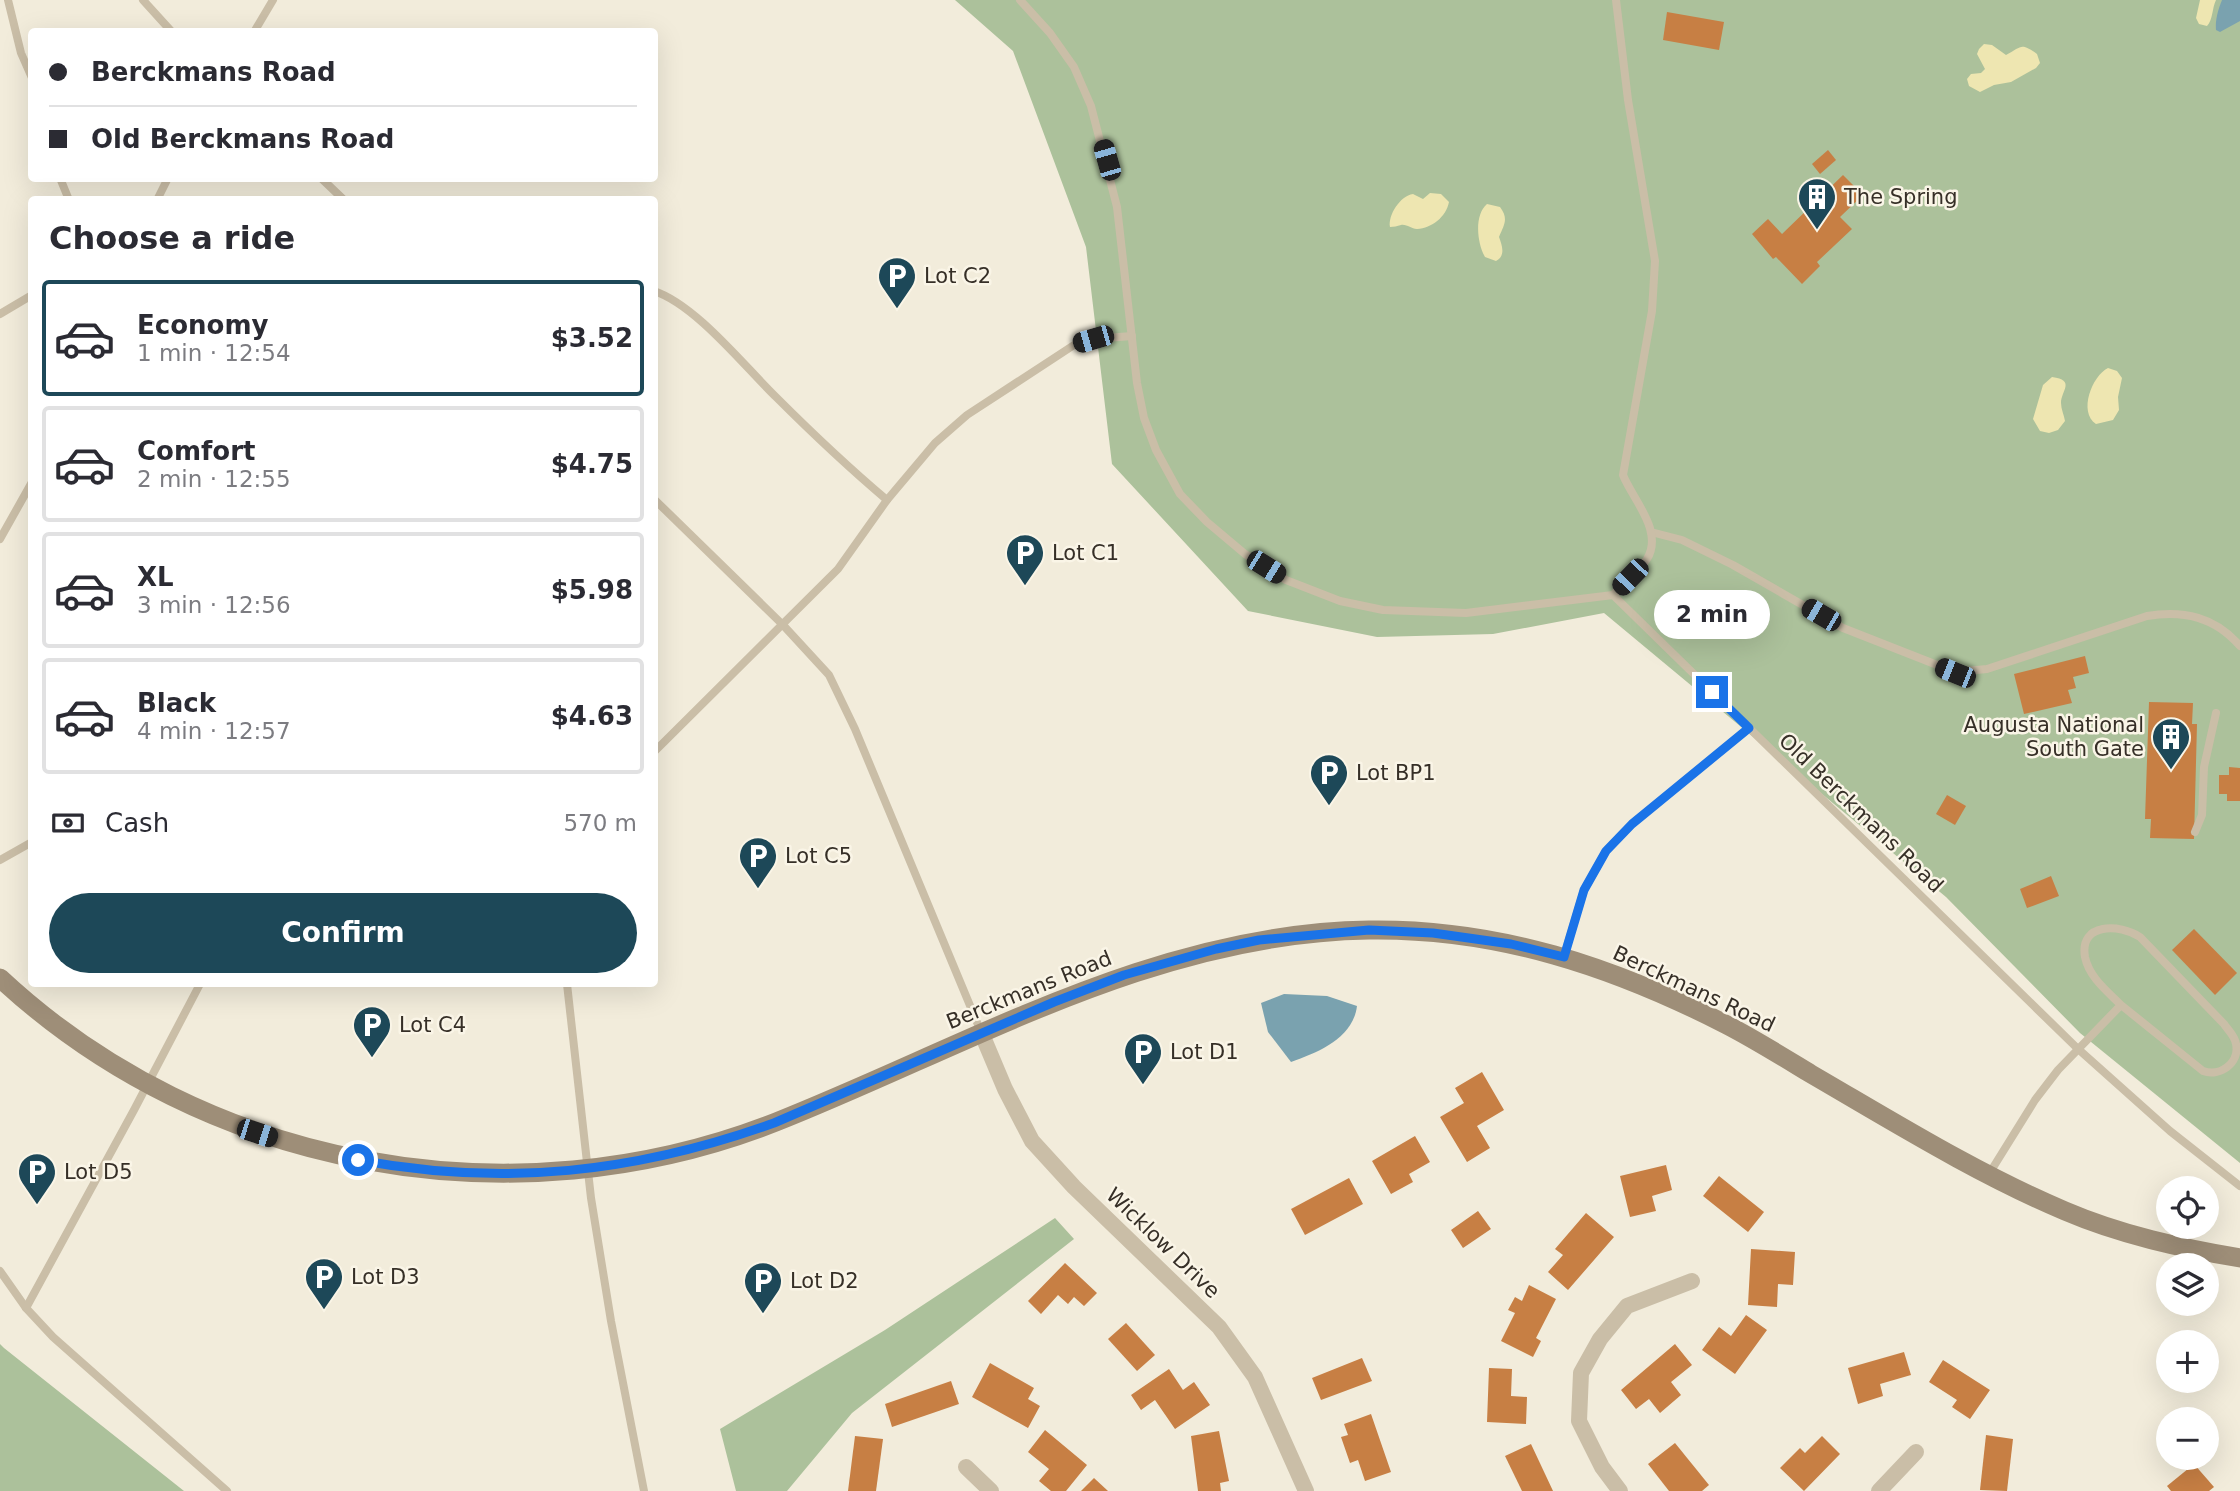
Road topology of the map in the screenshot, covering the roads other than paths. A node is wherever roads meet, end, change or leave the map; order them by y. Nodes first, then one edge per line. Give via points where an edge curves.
1 (8, 0) edge
2 (143, 0) edge
3 (273, 0) edge
4 (1020, 0) edge
5 (1616, 0) edge
6 (168, 28) edge
7 (256, 28) edge
8 (28, 69) edge
9 (325, 182) edge
10 (340, 196) edge
11 (658, 293) edge
12 (28, 297) edge
13 (0, 314) edge
14 (1132, 336) junction
15 (28, 489) edge
16 (887, 500) junction
17 (658, 503) edge
18 (1651, 532) junction
19 (0, 539) edge
20 (1613, 595) junction
21 (783, 625) junction
22 (2240, 646) edge
23 (2216, 713) dead end
24 (1749, 728) junction
25 (658, 748) edge
26 (2195, 832) dead end
27 (28, 844) edge
28 (0, 860) edge
29 (1564, 957) junction
30 (0, 978) edge
31 (198, 987) edge
32 (567, 987) edge
33 (2121, 1005) junction
34 (981, 1032) junction
35 (2077, 1048) junction
36 (147, 1085) junction
37 (589, 1169) junction
38 (1989, 1174) junction
39 (2240, 1186) edge
40 (2240, 1258) edge
41 (0, 1272) edge
42 (1692, 1281) dead end
43 (26, 1308) junction
44 (1916, 1452) dead end
45 (966, 1467) dead end
46 (228, 1491) edge
47 (643, 1491) edge
48 (991, 1491) edge
49 (1306, 1491) edge
50 (1620, 1491) edge
51 (1879, 1491) edge

1 - 8 lane
2 - 6 lane
3 - 7 lane
4 - 14 lane via 1074,67 1091,106 1116,207
5 - 18 lane via 1655,261 1652,311 1623,475
9 - 10 lane
11 - 16 lane via 698,318 826,447
12 - 13 lane
14 - 16 lane via 1074,345 1006,387 935,443
14 - 20 lane via 1144,418 1180,494 1245,554 1286,580 1340,601 1383,610 1466,613
15 - 19 lane
16 - 21 lane via 838,569
17 - 21 lane
18 - 20 lane via 1653,543 1647,559
18 - 22 lane via 1682,540 1733,565 1843,628 1955,673 1987,669 2164,613 2208,620
20 - 24 lane, Old Berckmans Road
21 - 25 lane
21 - 34 lane via 829,675
23 - 26 lane via 2204,767 2202,815
24 - 29 lane via 1632,824 1606,851 1584,890
24 - 35 lane, Old Berckmans Road
27 - 28 lane
29 - 34 main road, Berckmans Road via 1433,933 1369,930 1259,940 1124,975
29 - 38 main road, Berckmans Road via 1624,976 1730,1027
30 - 36 main road, Berckmans Road via 58,1027
31 - 36 lane
32 - 37 lane
33 - 33 lane via 2093,975 2085,955 2088,938 2113,927 2140,937 2224,1024 2236,1040 2235,1058 2224,1070 2203,1071
33 - 35 lane
34 - 37 main road, Berckmans Road via 734,1137 658,1158
34 - 49 street, Wicklow Drive via 1032,1140 1074,1187 1219,1327 1255,1377
35 - 38 lane via 2035,1100
35 - 39 lane, Old Berckmans Road
36 - 37 main road, Berckmans Road via 247,1129 358,1160 459,1173
36 - 43 lane
37 - 47 lane
38 - 40 main road, Berckmans Road via 2067,1212 2136,1236
41 - 43 lane
42 - 50 street via 1627,1306 1600,1339 1581,1373 1579,1421
43 - 46 lane
44 - 51 street
45 - 48 street

